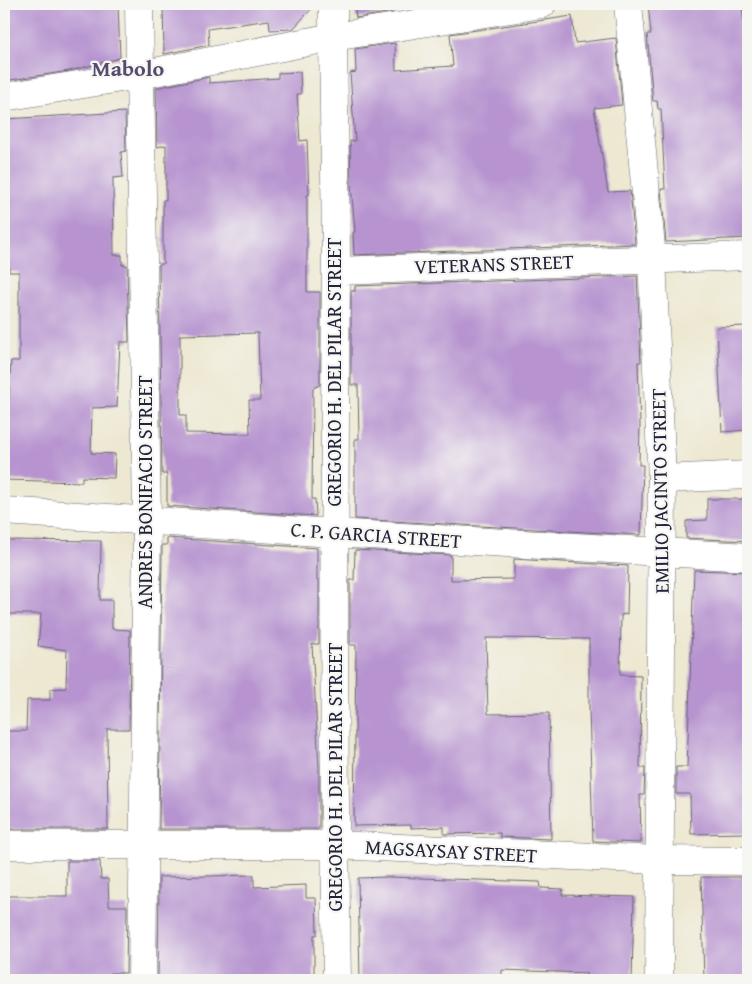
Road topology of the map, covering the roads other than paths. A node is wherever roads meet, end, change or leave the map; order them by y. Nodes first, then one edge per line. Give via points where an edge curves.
1 (139, 4) edge
2 (333, 4) edge
3 (542, 4) edge
4 (628, 4) edge
5 (333, 37) junction
6 (139, 75) junction
7 (4, 96) edge
8 (748, 256) edge
9 (652, 258) junction
10 (336, 271) junction
11 (748, 475) edge
12 (662, 479) junction
13 (4, 511) edge
14 (147, 521) junction
15 (333, 533) junction
16 (662, 553) junction
17 (748, 557) edge
18 (143, 844) junction
19 (4, 845) edge
20 (335, 846) junction
21 (659, 860) junction
22 (748, 861) edge
23 (142, 980) edge
24 (337, 980) edge
25 (659, 980) edge

1 - 6 street, ANDRES BONIFACIO STREET
2 - 5 street, GREGORIO H. DEL PILAR STREET
3 - 5 street
4 - 9 street, EMILIO JACINTO STREET
5 - 6 street
5 - 10 street, GREGORIO H. DEL PILAR STREET
6 - 7 street
6 - 14 street, ANDRES BONIFACIO STREET
8 - 9 street, VETERANS STREET
9 - 10 street, VETERANS STREET
9 - 12 street, EMILIO JACINTO STREET
10 - 15 street, GREGORIO H. DEL PILAR STREET
11 - 12 street
12 - 16 street, EMILIO JACINTO STREET
13 - 14 street, C. P. GARCIA STREET
14 - 15 street, C. P. GARCIA STREET
14 - 18 street, ANDRES BONIFACIO STREET
15 - 16 street, C. P. GARCIA STREET
15 - 20 street, GREGORIO H. DEL PILAR STREET
16 - 17 street, C. P. GARCIA STREET
16 - 21 street, EMILIO JACINTO STREET
18 - 19 street, MAGSAYSAY STREET
18 - 20 street, MAGSAYSAY STREET
18 - 23 street, ANDRES BONIFACIO STREET
20 - 21 street, MAGSAYSAY STREET
20 - 24 street, GREGORIO H. DEL PILAR STREET
21 - 22 street, MAGSAYSAY STREET
21 - 25 street, EMILIO JACINTO STREET

